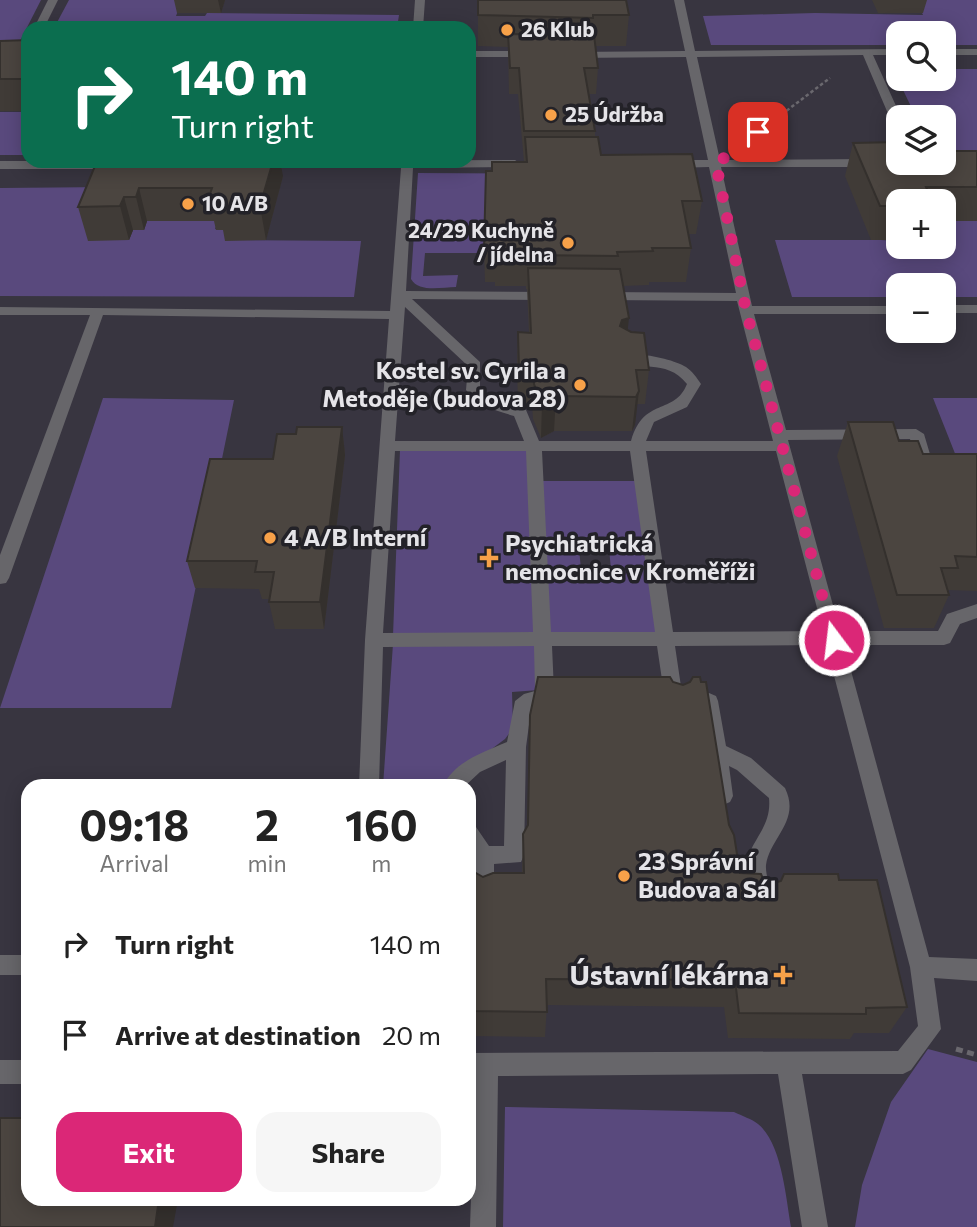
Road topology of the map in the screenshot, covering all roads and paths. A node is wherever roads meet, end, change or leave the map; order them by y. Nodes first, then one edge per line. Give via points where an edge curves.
1 (53, 0) edge
2 (420, 0) edge
3 (679, 0) edge
4 (42, 21) edge
5 (418, 21) edge
6 (866, 51) junction
7 (886, 52) edge
8 (956, 52) edge
9 (977, 52) edge
10 (476, 54) edge
11 (538, 55) edge
12 (566, 55) edge
13 (692, 55) junction
14 (890, 105) edge
15 (476, 163) edge
16 (886, 163) edge
17 (527, 164) edge
18 (662, 164) edge
19 (716, 164) junction
20 (0, 165) edge
21 (21, 165) edge
22 (407, 168) edge
23 (400, 295) junction
24 (565, 296) edge
25 (593, 296) edge
26 (745, 303) junction
27 (886, 309) edge
28 (977, 309) edge
29 (956, 310) edge
30 (0, 311) edge
31 (98, 311) junction
32 (396, 315) junction
33 (626, 359) edge
34 (781, 441) junction
35 (387, 446) junction
36 (534, 446) junction
37 (637, 446) junction
38 (928, 476) edge
39 (0, 578) edge
40 (977, 611) edge
41 (664, 639) junction
42 (374, 640) junction
43 (541, 640) junction
44 (834, 640) junction
45 (545, 698) junction
46 (571, 698) edge
47 (516, 747) junction
48 (718, 751) junction
49 (369, 779) edge
50 (458, 779) edge
51 (726, 817) edge
52 (476, 843) edge
53 (484, 855) junction
54 (484, 893) edge
55 (761, 900) edge
56 (0, 965) edge
57 (21, 965) edge
58 (921, 967) junction
59 (976, 971) edge
60 (788, 1062) junction
61 (478, 1065) edge
62 (0, 1072) edge
63 (21, 1072) edge
64 (482, 1227) edge
65 (814, 1227) edge

1 - 4 street
2 - 5 street
3 - 13 street
6 - 7 street
6 - 13 street
6 - 14 street
6 - 19 path
8 - 9 street
10 - 11 street
12 - 13 street
13 - 19 street
15 - 17 street
16 - 19 street
18 - 19 street
19 - 26 street
20 - 21 street
22 - 23 street
23 - 24 street
23 - 32 street
23 - 36 street via 475,365 473,390 490,404 521,413
25 - 26 street
26 - 27 street
26 - 34 street
28 - 29 street
30 - 31 street
31 - 32 street
31 - 39 street
32 - 35 street
33 - 37 street via 657,361 687,373 694,384 691,394 676,408 648,420
34 - 37 street
34 - 38 street via 916,434
34 - 44 street
35 - 36 street
35 - 42 street
36 - 37 street
36 - 43 street
37 - 41 street
40 - 44 street via 953,619 944,638
41 - 43 street
41 - 44 street
41 - 48 street via 670,701 708,698
42 - 43 street
42 - 49 street
43 - 45 street
44 - 58 street
45 - 46 street
45 - 47 street via 531,699 522,706
47 - 50 street via 482,761
47 - 53 street via 514,855
48 - 51 street
48 - 55 street via 744,764 778,794 780,813 747,862
52 - 53 street
53 - 54 street
56 - 57 street
58 - 59 street
58 - 60 street via 930,1029 903,1062
60 - 61 street
60 - 65 street
61 - 64 street
62 - 63 street

